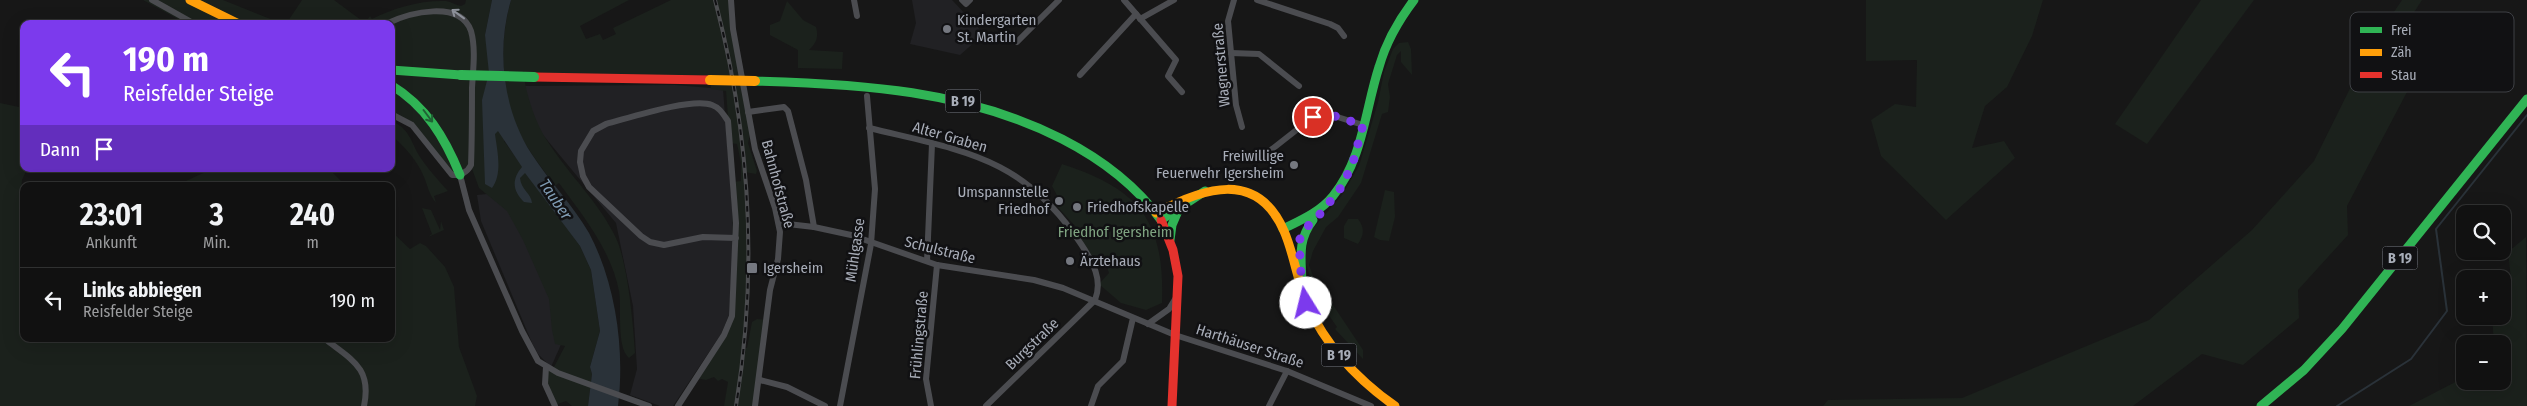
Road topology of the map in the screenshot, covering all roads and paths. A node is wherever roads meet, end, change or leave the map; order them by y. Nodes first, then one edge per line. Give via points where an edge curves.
1 (152, 0) edge
2 (190, 0) edge
3 (731, 0) edge
4 (854, 0) edge
5 (962, 0) edge
6 (970, 0) edge
7 (1059, 0) edge
8 (1124, 0) edge
9 (1174, 0) edge
10 (1234, 0) edge
11 (1257, 0) edge
12 (1414, 0) edge
13 (857, 16) dead end
14 (1138, 16) junction
15 (189, 20) edge
16 (231, 20) edge
17 (395, 20) edge
18 (1344, 36) dead end
19 (1017, 42) dead end
20 (1231, 53) junction
21 (395, 70) edge
22 (1080, 75) dead end
23 (1299, 86) dead end
24 (395, 88) edge
25 (1182, 92) dead end
26 (867, 96) dead end
27 (2527, 99) edge
28 (748, 112) junction
29 (395, 116) edge
30 (1363, 125) junction
31 (1242, 127) dead end
32 (869, 128) junction
33 (932, 144) junction
34 (1262, 157) dead end
35 (460, 175) junction
36 (1204, 191) junction
37 (1325, 207) junction
38 (1178, 210) junction
39 (1158, 217) junction
40 (779, 223) junction
41 (814, 227) junction
42 (1305, 229) junction
43 (1284, 233) junction
44 (736, 238) junction
45 (1170, 240) junction
46 (870, 244) junction
47 (927, 261) junction
48 (937, 265) junction
49 (1302, 290) junction
50 (1178, 292) junction
51 (1095, 300) junction
52 (1133, 318) junction
53 (1148, 324) junction
54 (1175, 335) junction
55 (330, 342) edge
56 (546, 367) junction
57 (1287, 370) junction
58 (760, 380) junction
59 (364, 406) edge
60 (555, 406) edge
61 (650, 406) edge
62 (678, 406) edge
63 (754, 406) edge
64 (825, 406) edge
65 (840, 406) edge
66 (931, 406) edge
67 (986, 406) edge
68 (1091, 406) edge
69 (1172, 406) edge
70 (1269, 406) edge
71 (1371, 406) edge
72 (1395, 406) edge
73 (2261, 406) edge

1 - 15 street
2 - 16 main road
3 - 28 street, Bahnhofstraße
4 - 13 street
5 - 6 street via 966,4
7 - 19 street
8 - 14 street
9 - 14 street
10 - 20 street, Wagnerstraße via 1228,21
11 - 18 street via 1330,24
12 - 30 main road via 1389,39
14 - 22 street
14 - 25 street via 1176,60 1168,76
35 -> 17 street via 471,165 471,29 455,11 430,6
20 - 23 street via 1259,54
20 - 31 street, Wagnerstraße via 1236,104
21 - 39 main road, B 19, bridge via 462,75 861,84 956,99 1007,115 1068,142 1121,176 1148,202
24 -> 35 main road via 420,105 432,119
26 - 32 street, Mühlgasse
27 - 73 main road, B 19 via 2359,310 2313,363
28 - 40 street, Bahnhofstraße via 755,150
28 - 41 street via 778,107 788,111
29 - 35 street via 412,124 448,172
30 - 34 street via 1328,114 1313,117
30 - 37 main road via 1343,185
32 - 33 street, Alter Graben
32 - 46 street, Mühlgasse via 875,189
33 - 47 street
33 - 51 street, Alter Graben via 970,152 997,164 1018,176 1041,196 1065,221 1086,252 1098,277 1099,290
35 - 56 street via 469,210 503,290 533,353
36 - 38 main road
36 - 39 main road, B 19 via 1188,196
36 - 43 main road, B 19 via 1218,187 1244,191 1269,208
37 - 42 main road
37 - 43 main road
38 - 39 main road
38 - 45 main road
39 - 45 main road
40 - 41 street, Schulstraße
40 - 58 street, Bahnhofstraße via 778,259 770,290
41 - 46 street, Schulstraße via 851,235
42 - 43 main road
42 - 49 main road via 1299,241
43 - 49 main road, B 19
44 - 44 street via 729,129 721,110 696,102 606,124 593,131 585,141 580,162 589,187 650,242 670,245 703,237
44 - 62 street via 734,305 729,326
45 - 50 main road via 1177,265
46 - 47 street, Schulstraße
46 - 65 street, Mühlgasse
47 - 48 street, Schulstraße
48 - 51 street, Schulstraße via 1034,280
48 - 66 street, Frühlingstraße via 926,379
49 - 72 main road, B 19 via 1320,328 1335,350 1357,375
50 - 53 street via 1169,309
50 - 54 main road
51 - 52 street, Harthäuser Straße
51 - 67 street, Burgstraße
52 - 53 street, Harthäuser Straße
52 - 68 street via 1123,361 1098,386
53 - 54 street, Harthäuser Straße
54 - 57 street, Harthäuser Straße
54 - 69 main road
55 - 59 street via 360,367 366,382
56 - 60 street via 546,384
56 - 61 street
57 - 70 street
57 - 71 street, Harthäuser Straße
58 - 63 street, Bahnhofstraße
58 - 64 street via 800,392

